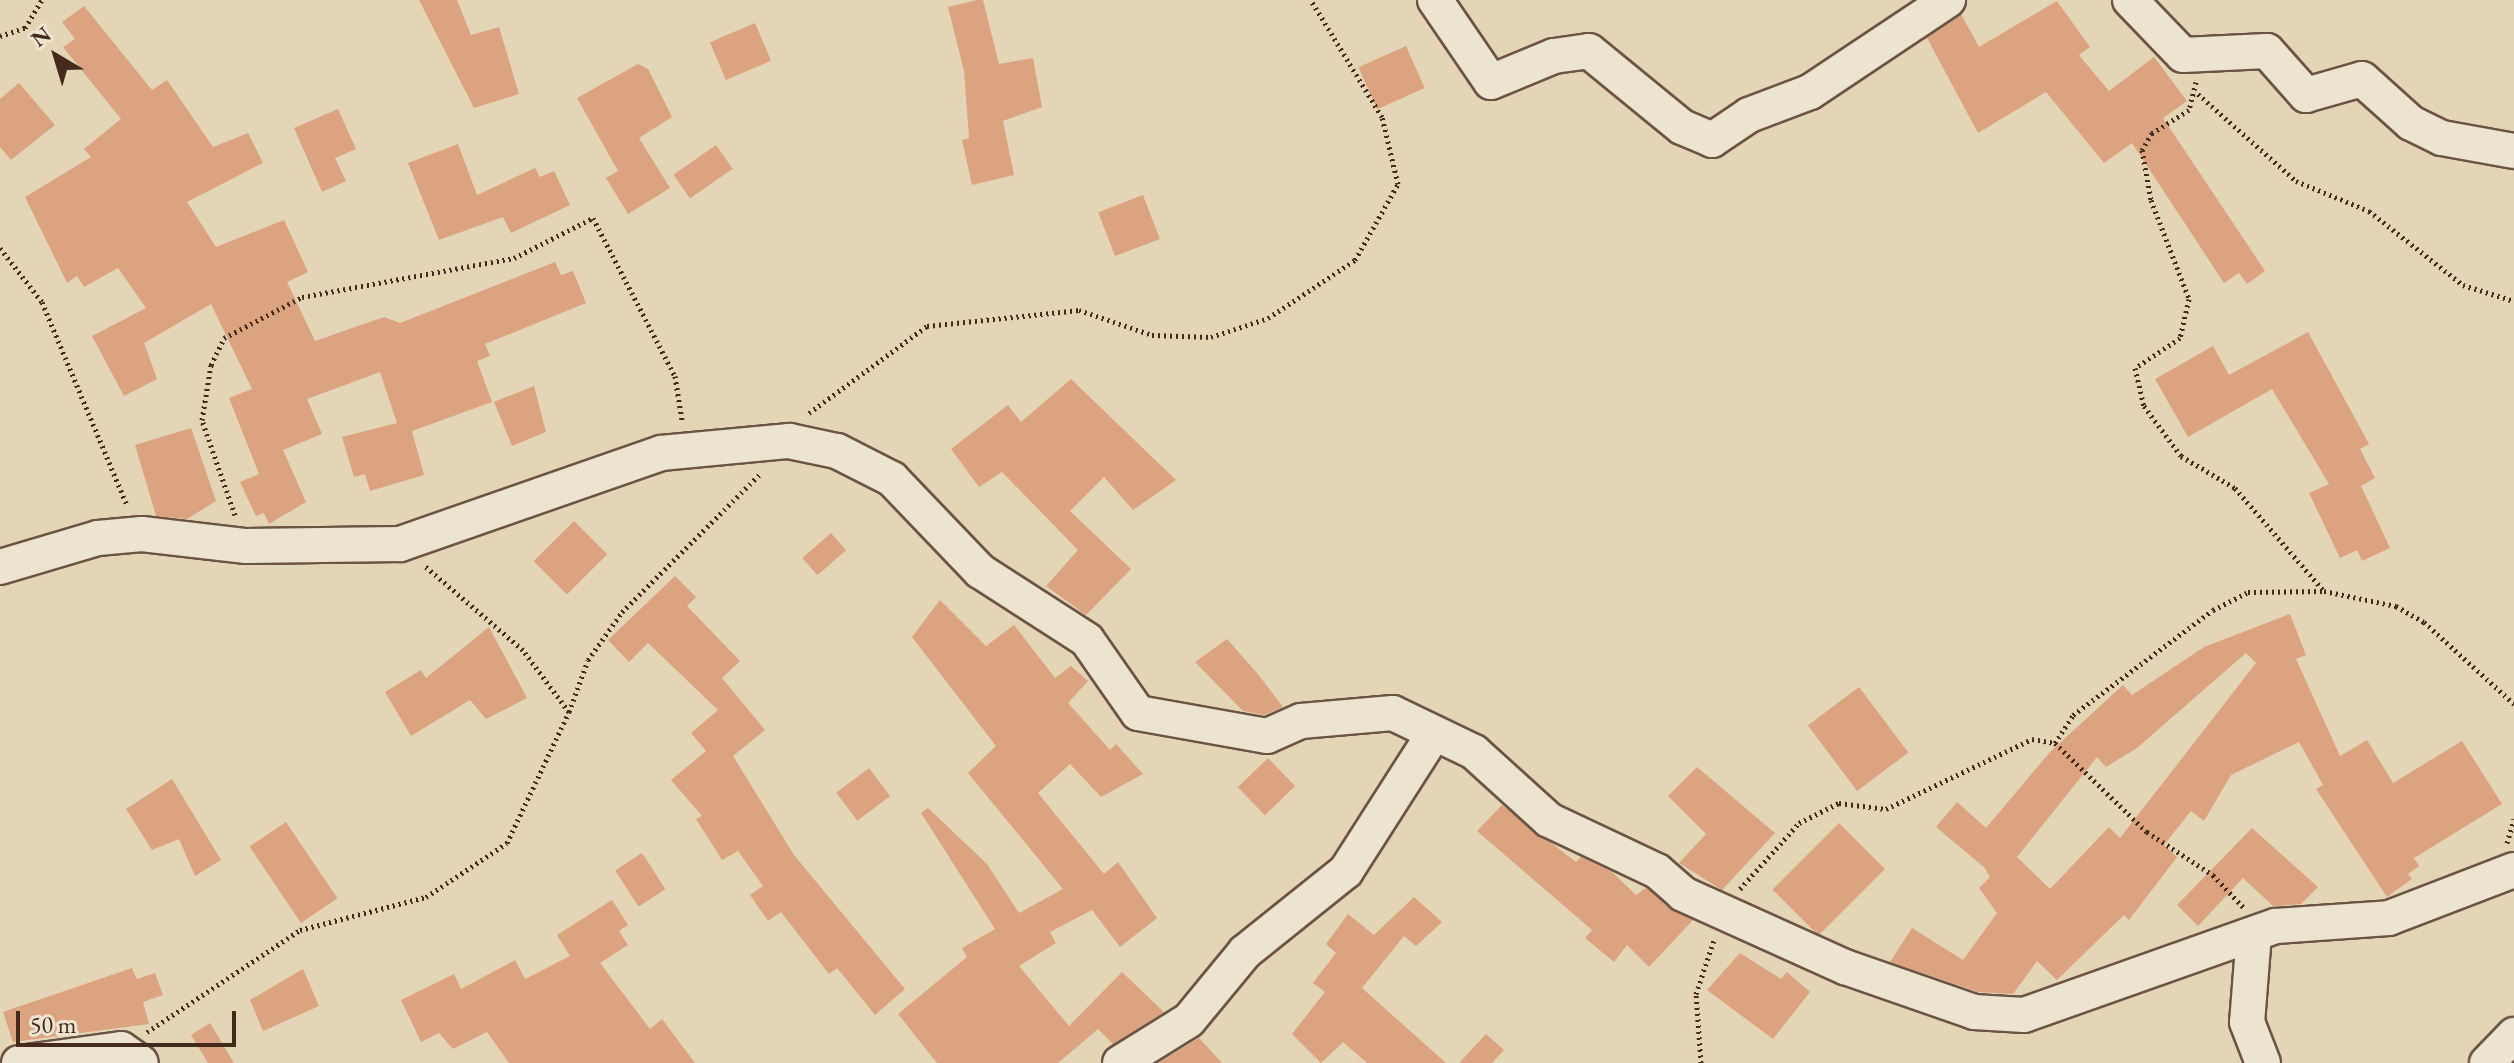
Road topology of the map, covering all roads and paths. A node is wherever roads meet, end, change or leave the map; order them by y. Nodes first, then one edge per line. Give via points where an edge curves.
1 (42, 0) edge
2 (1311, 0) edge
3 (1435, 0) edge
4 (1948, 0) edge
5 (2130, 0) edge
6 (0, 36) edge
7 (2183, 55) junction
8 (2198, 94) junction
9 (2514, 151) edge
10 (0, 248) edge
11 (2514, 301) edge
12 (789, 441) junction
13 (687, 448) junction
14 (142, 534) junction
15 (400, 544) junction
16 (246, 546) junction
17 (0, 567) edge
18 (2324, 591) junction
19 (2514, 704) edge
20 (569, 712) junction
21 (1433, 735) junction
22 (2055, 743) junction
23 (2514, 870) edge
24 (1724, 911) junction
25 (2265, 930) junction
26 (2514, 1035) edge
27 (131, 1056) edge
28 (19, 1063) edge
29 (1120, 1063) edge
30 (1701, 1063) edge
31 (2263, 1063) edge
32 (2487, 1063) edge

1 - 6 path via 25,28
2 - 12 path via 1382,117 1398,184 1355,260 1268,318 1211,337 1152,335 1079,310 927,326 808,413
3 - 4 street via 1491,82 1554,56 1589,51 1682,127 1712,140 1749,115 1810,92
5 - 7 street
7 - 8 path
7 - 9 street via 2267,51 2306,95 2362,79 2411,123 2442,138
8 - 11 path via 2296,181 2369,211 2463,285
8 - 18 path via 2142,150 2151,200 2189,299 2180,338 2135,368 2144,406 2181,456 2235,488
10 - 14 path via 42,302
12 - 13 street
12 - 20 path via 743,497 663,564 622,612 588,660
12 - 21 street via 837,451 892,479 980,571 1087,640 1138,713 1267,736 1301,721 1393,713
13 - 15 street
13 - 16 path via 675,376 593,218 514,258 302,297 224,338 211,365 202,420
14 - 16 street
14 - 17 street via 98,538
15 - 16 street
15 - 20 path via 523,650
18 - 19 path via 2396,606 2424,622
18 - 22 path via 2248,592 2213,610 2073,715
20 - 27 path via 507,843 426,897 300,930
21 - 24 street via 1474,752 1549,820 1591,846 1657,871 1683,894
21 - 29 street via 1346,871 1245,952 1189,1020
22 - 24 path via 2032,739 1886,809 1839,803 1799,823
22 - 25 path via 2147,832
23 - 25 street via 2389,918
24 - 25 street via 1845,967 1974,1012 2024,1015
24 - 30 path via 1696,994
25 - 31 street via 2247,1022
26 - 32 street
27 - 28 street

